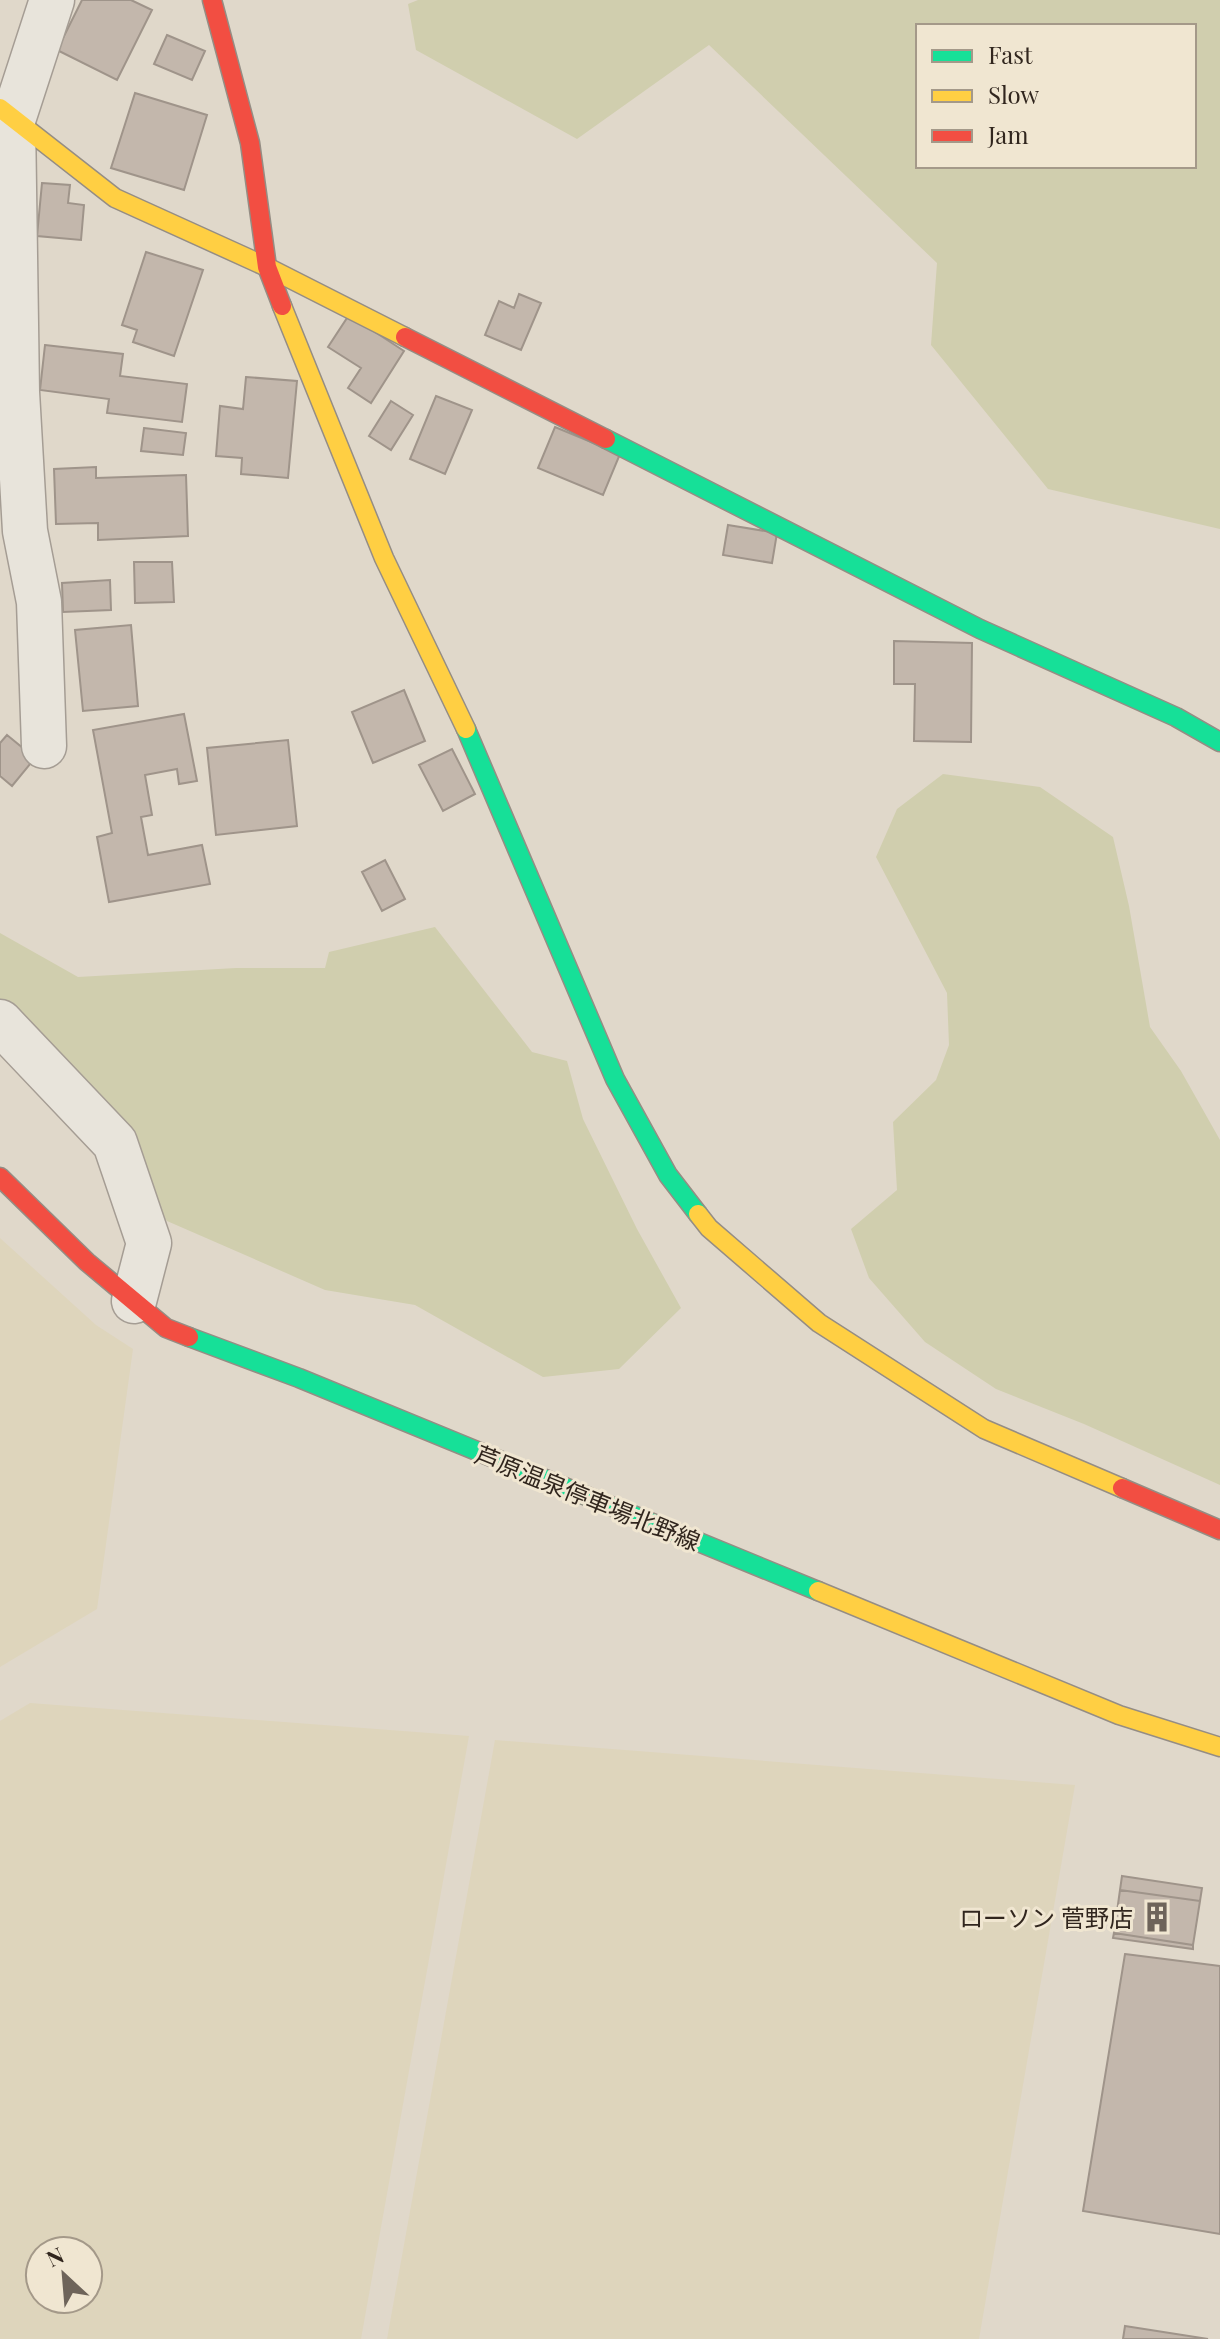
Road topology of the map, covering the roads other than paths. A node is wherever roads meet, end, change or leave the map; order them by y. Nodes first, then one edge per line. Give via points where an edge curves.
1 (52, 0) edge
2 (212, 0) edge
3 (4, 127) edge
4 (267, 267) junction
5 (1220, 742) edge
6 (44, 746) dead end
7 (0, 1022) edge
8 (0, 1177) edge
9 (134, 1301) junction
10 (1220, 1530) edge
11 (1220, 1747) edge

1 - 3 street
2 - 4 street via 250,143
3 - 4 street via 115,198
3 - 6 street via 25,531 39,602
4 - 5 street via 980,629
4 - 10 street via 384,558 474,746 615,1079 668,1175 709,1228 819,1323 984,1429
7 - 9 street via 115,1143 149,1243
8 - 9 street, 芦原温泉停車場北野線
9 - 11 street, 芦原温泉停車場北野線 via 166,1328 1119,1715

